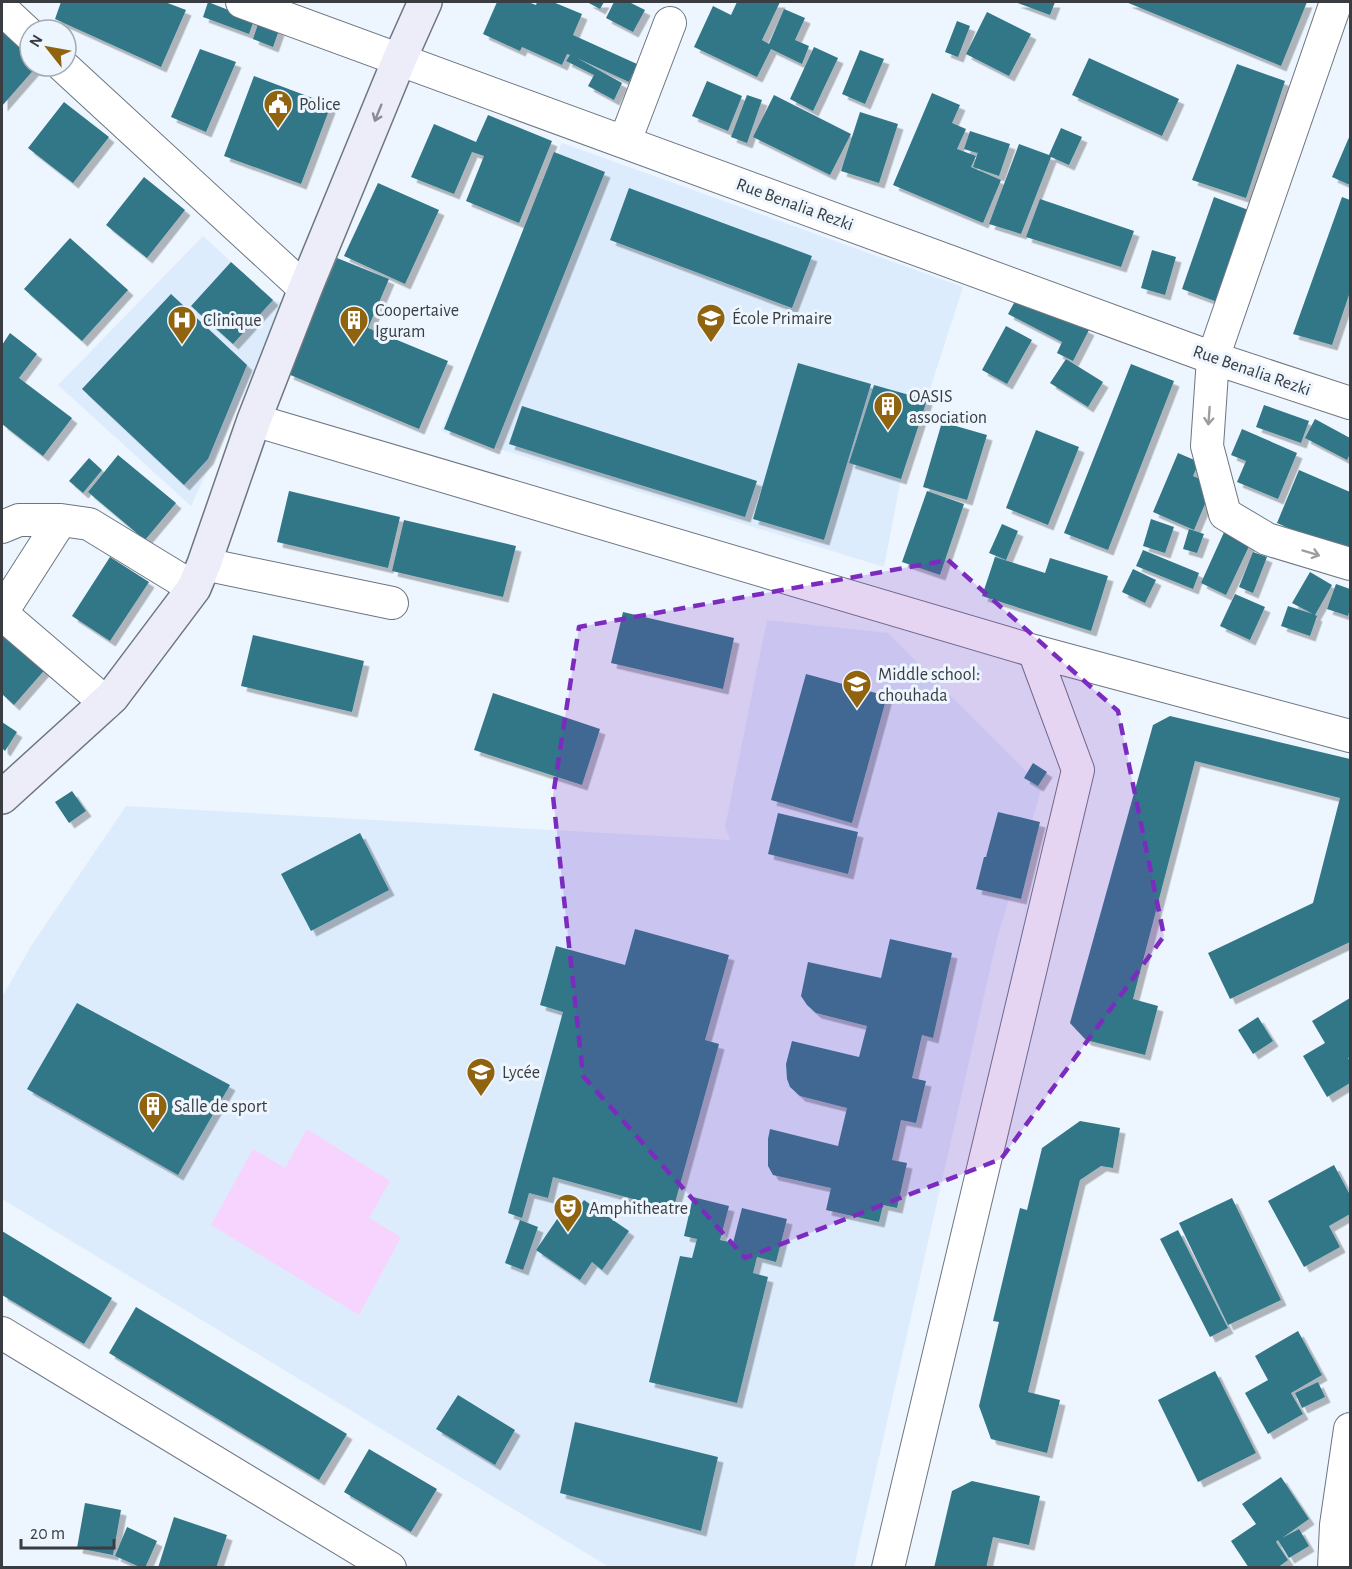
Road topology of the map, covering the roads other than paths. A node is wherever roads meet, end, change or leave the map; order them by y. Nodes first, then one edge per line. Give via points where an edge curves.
1 (242, 2) edge
2 (425, 2) edge
3 (1336, 2) edge
4 (2, 9) edge
5 (670, 23) dead end
6 (18, 24) edge
7 (400, 58) junction
8 (76, 78) edge
9 (626, 141) junction
10 (305, 289) junction
11 (1213, 358) junction
12 (1350, 403) edge
13 (254, 420) junction
14 (61, 520) junction
15 (2, 527) edge
16 (1350, 564) edge
17 (199, 576) junction
18 (392, 603) dead end
19 (2, 613) edge
20 (1034, 651) junction
21 (106, 703) junction
22 (1350, 736) edge
23 (2, 797) edge
24 (2, 1333) edge
25 (1350, 1429) edge
26 (390, 1568) edge
27 (888, 1568) edge
28 (1334, 1568) edge

1 - 7 street, Rue Benalia Rezki
2 - 7 main road
3 - 11 street
4 - 6 street
5 - 9 street
7 - 9 street, Rue Benalia Rezki
7 -> 10 main road
8 - 10 street
9 - 11 street, Rue Benalia Rezki
10 - 13 main road
11 - 12 street, Rue Benalia Rezki
11 -> 16 street via 1208,446 1225,514 1267,539
13 - 17 main road
13 - 20 street
14 - 15 street via 19,520
14 - 17 street via 89,524
14 - 19 street
17 - 18 street
17 - 21 main road
19 - 21 street
20 - 22 street
20 - 27 street via 1078,770
21 - 23 main road
24 - 26 street
25 - 28 street

